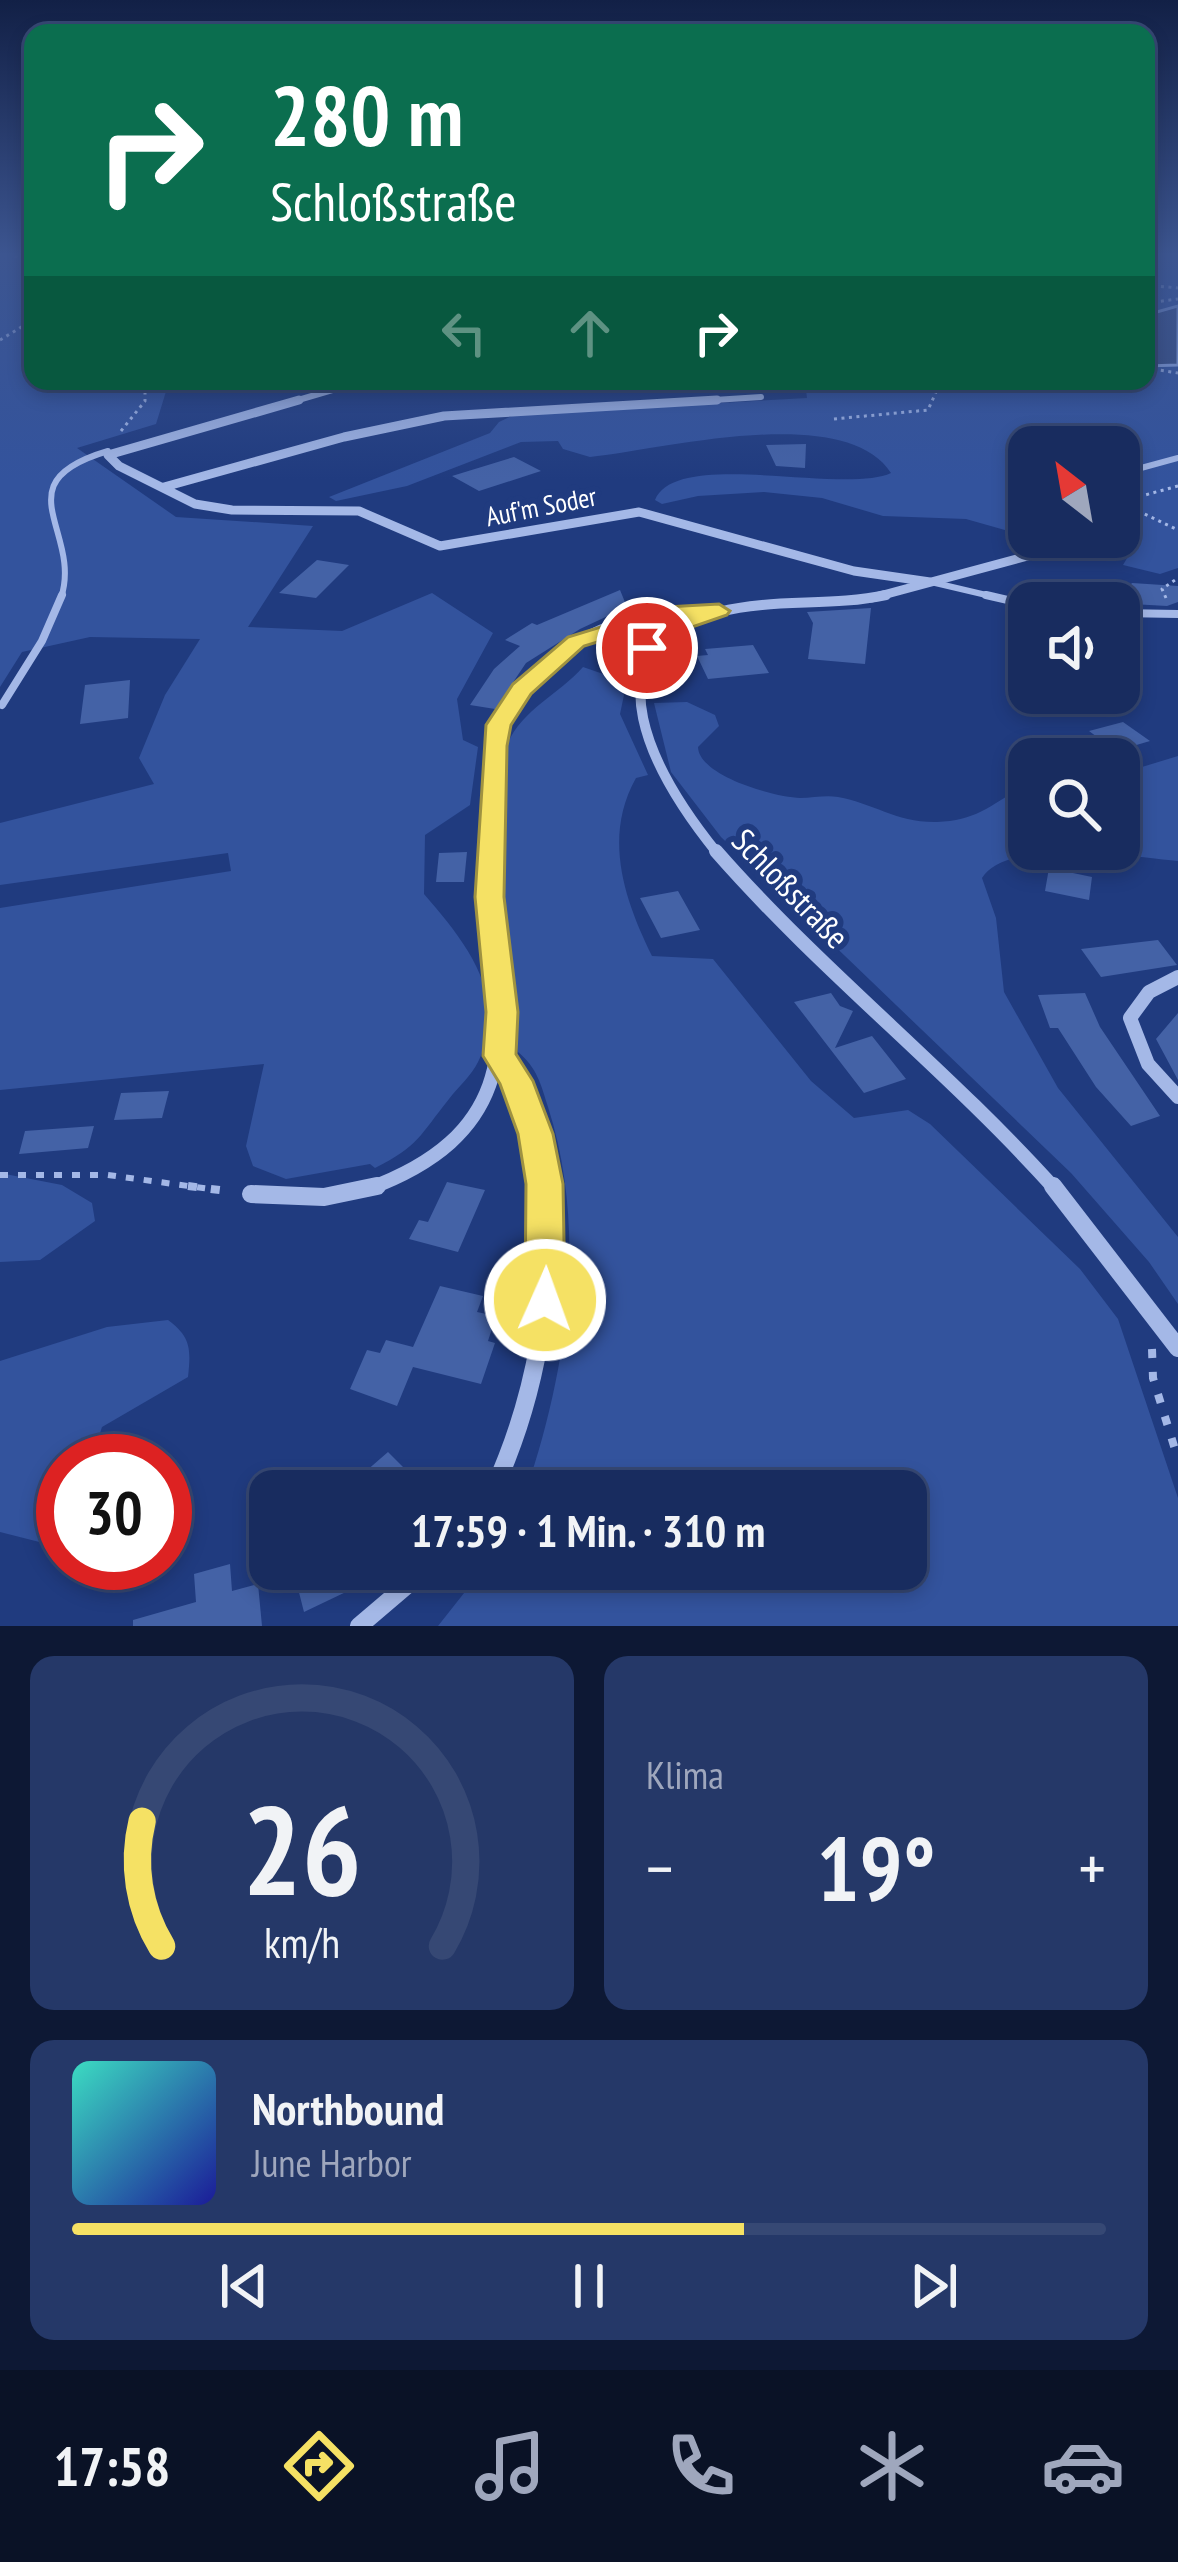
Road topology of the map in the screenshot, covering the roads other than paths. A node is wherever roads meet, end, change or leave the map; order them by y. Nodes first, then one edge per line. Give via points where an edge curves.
1 (330, 390) edge
2 (761, 397) dead end
3 (108, 451) junction
4 (1178, 458) edge
5 (1140, 468) edge
6 (163, 488) junction
7 (1013, 558) edge
8 (931, 582) junction
9 (1008, 600) edge
10 (719, 611) junction
11 (1140, 613) edge
12 (1175, 614) edge
13 (2, 705) edge
14 (1178, 977) edge
15 (500, 1056) junction
16 (1178, 1096) edge
17 (251, 1194) road end
18 (1178, 1348) edge
19 (505, 1470) edge
20 (401, 1590) edge
21 (358, 1626) edge

1 - 3 street
2 - 6 street via 444,416
3 - 6 street, Auf'm Soder via 118,466
3 - 13 lane via 73,460 42,494 40,508 67,573
4 - 5 lane
6 - 8 street, Auf'm Soder via 212,508 359,511 440,546 639,512 854,571
7 - 8 street, Schloßstraße
8 - 9 lane
8 - 10 street, Schloßstraße via 863,600
10 - 15 street via 666,614 576,641 539,670 499,725 490,897
10 - 18 street, Schloßstraße via 659,636 641,664 643,724 678,802 724,860 1015,1144
11 - 12 lane
14 - 16 street via 1154,987 1130,1018 1148,1064
15 - 17 street via 464,1123 415,1168 349,1195
15 - 19 street via 536,1134 548,1237 524,1418
20 - 21 street

